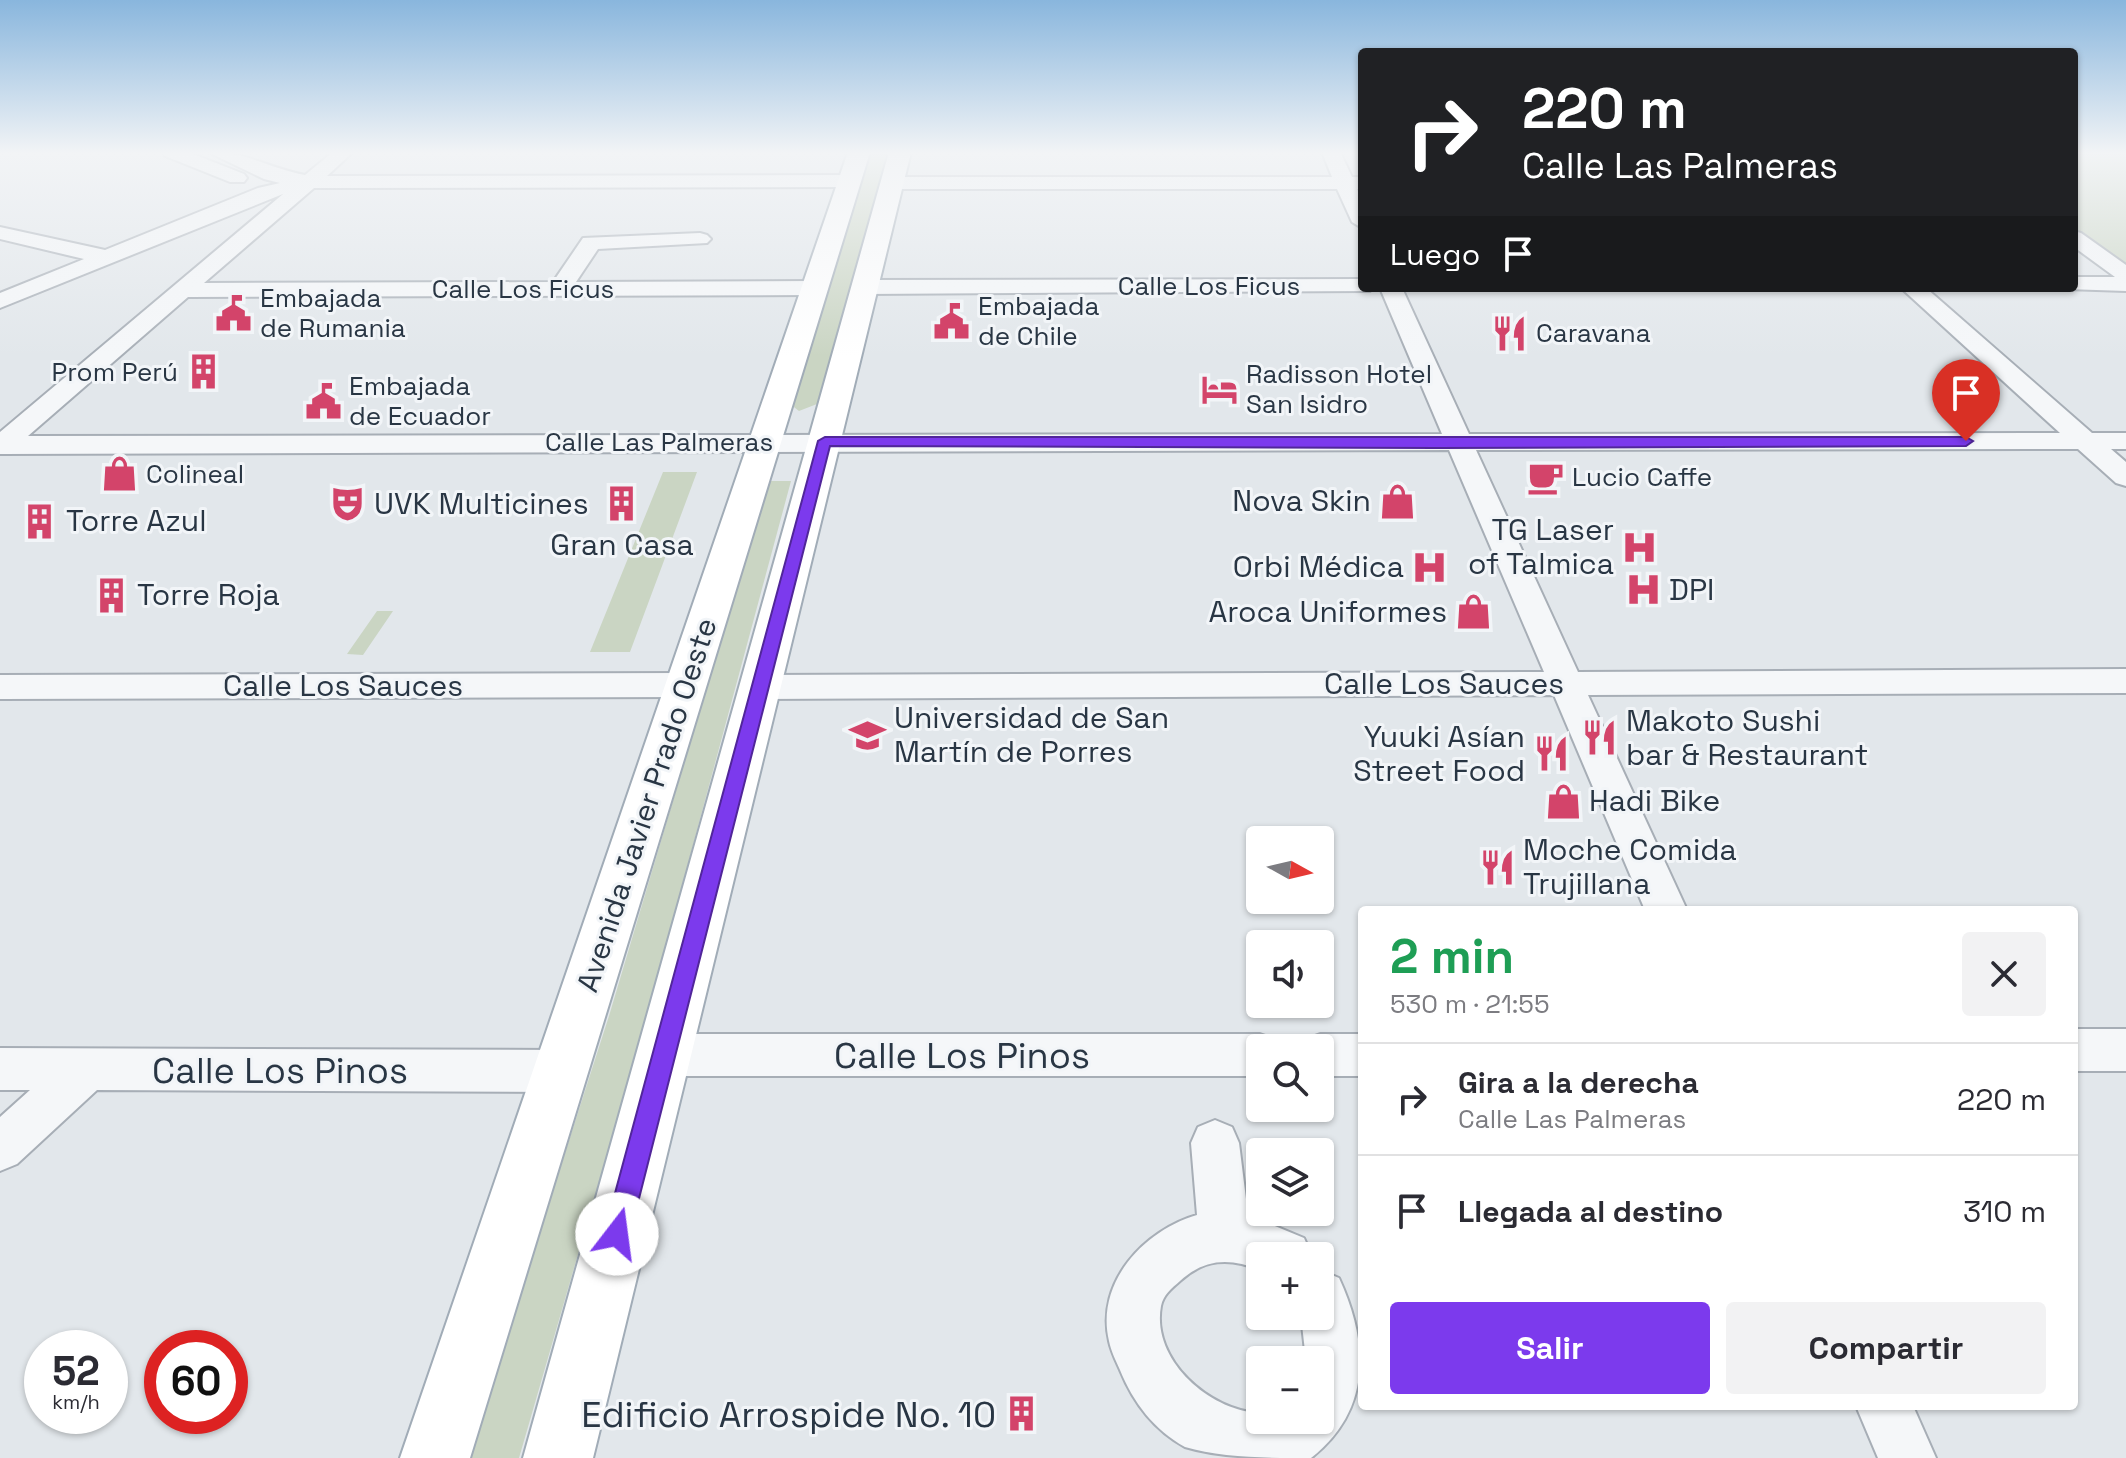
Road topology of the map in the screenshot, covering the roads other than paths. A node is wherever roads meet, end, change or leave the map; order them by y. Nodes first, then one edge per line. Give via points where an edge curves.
1 (209, 220) edge
2 (252, 220) edge
3 (837, 220) edge
4 (881, 220) edge
5 (0, 233) edge
6 (700, 239) dead end
7 (2078, 240) edge
8 (106, 257) junction
9 (2126, 275) edge
10 (2078, 284) edge
11 (2126, 284) edge
12 (1358, 286) edge
13 (864, 287) junction
14 (815, 288) junction
15 (560, 289) junction
16 (182, 290) junction
17 (1393, 292) edge
18 (1917, 292) edge
19 (0, 301) edge
20 (825, 441) junction
21 (2085, 441) junction
22 (2126, 441) edge
23 (765, 442) junction
24 (1460, 444) junction
25 (1, 445) edge
26 (2126, 477) edge
27 (2126, 681) edge
28 (1566, 684) junction
29 (685, 685) junction
30 (0, 687) edge
31 (761, 687) junction
32 (1664, 906) edge
33 (2078, 1050) edge
34 (2126, 1050) edge
35 (664, 1055) junction
36 (1246, 1055) edge
37 (1334, 1055) edge
38 (1358, 1055) edge
39 (0, 1069) edge
40 (88, 1069) junction
41 (560, 1071) junction
42 (1215, 1143) dead end
43 (0, 1148) edge
44 (1225, 1235) junction
45 (1259, 1242) edge
46 (1886, 1410) edge
47 (1294, 1434) edge
48 (1249, 1454) edge
49 (435, 1458) edge
50 (558, 1458) edge
51 (1907, 1458) edge

1 - 8 street
2 - 16 street
3 - 14 main road, Avenida Javier Prado Oeste
4 - 13 main road
5 - 8 street
6 - 15 street via 591,243
7 - 9 street
8 - 19 street
10 - 11 street
12 - 13 street, Calle Los Ficus
13 - 20 main road
14 - 15 street, Calle Los Ficus
14 - 23 main road, Avenida Javier Prado Oeste
15 - 16 street, Calle Los Ficus
16 - 25 street
17 - 24 street
18 - 21 street
20 - 23 street, Calle Las Palmeras
20 - 24 street, Calle Las Palmeras
20 - 31 main road
21 - 22 street, Calle Las Palmeras
21 - 24 street, Calle Las Palmeras
21 - 26 street
23 - 25 street, Calle Las Palmeras
23 - 29 main road, Avenida Javier Prado Oeste
24 - 28 street
27 - 28 street, Calle Los Sauces
28 - 31 street, Calle Los Sauces
28 - 32 street
29 - 30 street, Calle Los Sauces
29 - 41 main road, Avenida Javier Prado Oeste
31 - 35 main road
33 - 34 street
35 - 36 street, Calle Los Pinos
35 - 50 main road
37 - 38 street
39 - 40 street, Calle Los Pinos
40 - 41 street, Calle Los Pinos
40 - 43 street
41 - 49 main road, Avenida Javier Prado Oeste
42 - 44 street
44 - 45 street
44 - 48 street via 1196,1239 1170,1254 1149,1276 1137,1304 1134,1338 1140,1372 1157,1404 1183,1429 1214,1446
46 - 51 street
47 - 48 street

